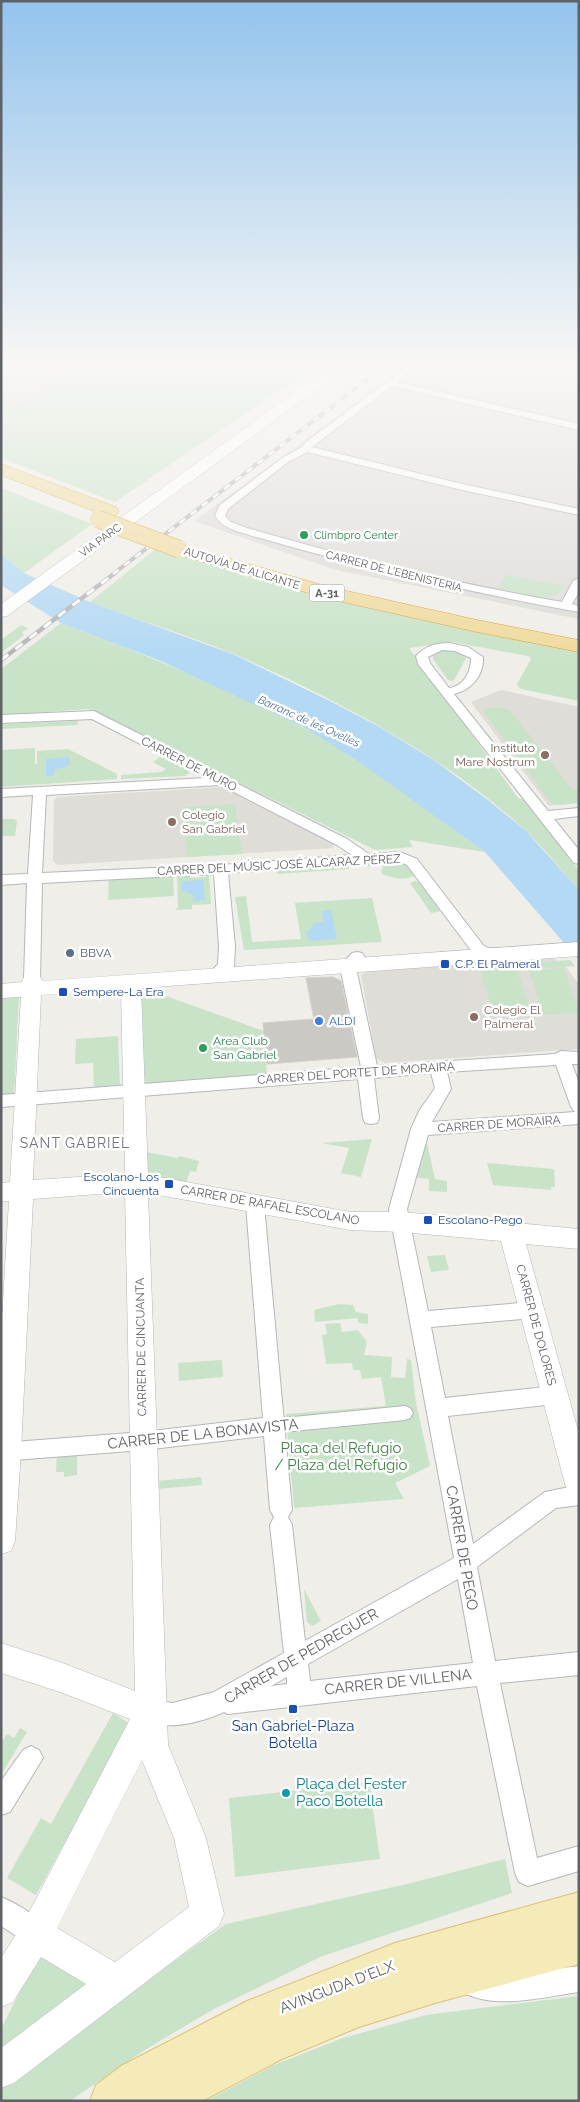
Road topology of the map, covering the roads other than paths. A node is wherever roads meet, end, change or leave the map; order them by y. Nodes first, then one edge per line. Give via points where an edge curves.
1 (195, 464) edge
2 (201, 464) edge
3 (280, 464) edge
4 (368, 464) edge
5 (1, 469) edge
6 (1, 481) edge
7 (579, 512) edge
8 (104, 515) junction
9 (184, 545) junction
10 (74, 553) junction
11 (579, 581) edge
12 (1, 599) edge
13 (565, 607) junction
14 (579, 610) edge
15 (1, 612) edge
16 (579, 632) edge
17 (579, 646) edge
18 (447, 692) junction
19 (1, 718) edge
20 (220, 781) junction
21 (40, 791) junction
22 (1, 793) edge
23 (579, 812) edge
24 (544, 816) junction
25 (366, 858) junction
26 (579, 860) edge
27 (221, 869) junction
28 (35, 879) junction
29 (1, 880) edge
30 (564, 948) edge
31 (478, 949) junction
32 (352, 962) junction
33 (220, 971) junction
34 (1, 981) edge
35 (131, 983) junction
36 (31, 984) junction
37 (1, 991) edge
38 (561, 1057) junction
39 (579, 1058) edge
40 (436, 1067) junction
41 (367, 1072) junction
42 (134, 1090) junction
43 (26, 1100) junction
44 (1, 1101) edge
45 (579, 1107) edge
46 (370, 1118) dead end
47 (579, 1118) edge
48 (420, 1129) junction
49 (137, 1182) junction
50 (11, 1191) edge
51 (255, 1205) junction
52 (402, 1222) junction
53 (511, 1233) junction
54 (579, 1239) edge
55 (532, 1310) junction
56 (420, 1320) junction
57 (437, 1408) junction
58 (564, 1409) edge
59 (405, 1413) dead end
60 (273, 1426) junction
61 (143, 1441) junction
62 (5, 1452) edge
63 (579, 1484) edge
64 (579, 1495) edge
65 (1, 1541) edge
66 (464, 1563) junction
67 (1, 1658) edge
68 (296, 1660) junction
69 (579, 1663) edge
70 (486, 1673) junction
71 (300, 1693) junction
72 (218, 1703) junction
73 (150, 1712) junction
74 (31, 1758) dead end
75 (1, 1803) edge
76 (579, 1858) edge
77 (1, 1910) edge
78 (579, 1913) edge
79 (36, 1934) junction
80 (579, 1943) edge
81 (579, 1979) edge
82 (116, 1982) junction
83 (435, 1982) junction
84 (1, 1990) edge
85 (1, 2070) edge
86 (112, 2101) edge
87 (154, 2101) edge

1 - 10 main road, VIA PARC
2 - 10 main road, VIA PARC
3 - 13 street, CARRER DE L'EBENISTERIA via 220,512 228,524 307,549 453,586
4 - 7 street
5 - 8 highway, AUTOVÍA DE ALICANTE / A-31
6 - 8 highway, AUTOVÍA DE ALICANTE / A-31
8 - 9 highway, AUTOVÍA DE ALICANTE / A-31, bridge
9 - 16 highway, AUTOVÍA DE ALICANTE / A-31 via 484,615
9 - 17 highway, AUTOVÍA DE ALICANTE / A-31 via 325,592
10 - 12 main road, VIA PARC
10 - 15 main road, VIA PARC
11 - 13 street
13 - 14 street, CARRER DE L'EBENISTERIA
18 - 18 street via 461,689 468,682 478,657 454,647 434,647 422,656 424,664
18 - 24 street
19 - 20 street, CARRER DE MURO via 94,715
20 - 21 street
20 - 25 street, CARRER DE MURO via 342,842
21 - 22 street
21 - 28 street
23 - 24 street
24 - 26 street
25 - 27 street, CARRER DEL MÚSIC JOSÉ ALCARAZ PÉREZ
25 - 31 street, CARRER DEL MÚSIC JOSÉ ALCARAZ PÉREZ via 400,856 412,862
27 - 28 street, CARRER DEL MÚSIC JOSÉ ALCARAZ PÉREZ
27 - 33 street via 227,946
28 - 29 street, CARRER DEL MÚSIC JOSÉ ALCARAZ PÉREZ
28 - 36 street
30 - 31 street
30 - 32 street
31 - 32 street
32 - 33 street
32 - 41 street
33 - 35 street
33 - 36 street
34 - 36 street
35 - 36 street
35 - 42 street, CARRER DE CINCUANTA
36 - 37 street
36 - 43 street
38 - 39 street, CARRER DEL PORTET DE MORAIRA
38 - 40 street, CARRER DEL PORTET DE MORAIRA
38 - 45 street
40 - 41 street, CARRER DEL PORTET DE MORAIRA
40 - 48 street, CARRER DE PEGO via 443,1089 424,1116
41 - 42 street, CARRER DEL PORTET DE MORAIRA
41 - 46 street
42 - 43 street, CARRER DEL PORTET DE MORAIRA
42 - 49 street, CARRER DE CINCUANTA
43 - 44 street, CARRER DEL PORTET DE MORAIRA
43 - 50 street
47 - 48 street, CARRER DE MORAIRA
48 - 52 street, CARRER DE PEGO via 398,1209
49 - 50 street, CARRER DE RAFAEL ESCOLANO
49 - 51 street, CARRER DE RAFAEL ESCOLANO
49 - 61 street, CARRER DE CINCUANTA
50 - 62 street
51 - 52 street, CARRER DE RAFAEL ESCOLANO via 350,1221
51 - 60 street
52 - 53 street, CARRER DE RAFAEL ESCOLANO
52 - 56 street, CARRER DE PEGO
53 - 54 street, CARRER DE RAFAEL ESCOLANO
53 - 55 street, CARRER DE DOLORES
55 - 56 street
55 - 58 street, CARRER DE DOLORES
56 - 57 street, CARRER DE PEGO
57 - 58 street
57 - 66 street, CARRER DE PEGO
58 - 63 street, CARRER DE DOLORES
59 - 60 street, CARRER DE LA BONAVISTA
60 - 61 street, CARRER DE LA BONAVISTA
60 - 68 street
61 - 62 street, CARRER DE LA BONAVISTA
61 - 73 street, CARRER DE CINCUANTA
62 - 65 street
64 - 66 street, CARRER DE PEDREGUER via 552,1498
66 - 68 street, CARRER DE PEDREGUER
66 - 70 street, CARRER DE PEGO
67 - 73 street, CARRER DE PEDREGUER
68 - 71 street
68 - 72 street, CARRER DE PEDREGUER
69 - 70 street, CARRER DE VILLENA
70 - 71 street, CARRER DE VILLENA
70 - 76 street, CARRER DE PEGO via 528,1873
71 - 72 street, CARRER DE VILLENA
72 - 73 street, CARRER DE PEDREGUER via 172,1715
73 - 79 street
73 - 82 street, CARRER DE CINCUANTA via 152,1746 190,1838 207,1914
74 - 75 street
77 - 79 street
78 - 86 main road, AVINGUDA D'ELX via 395,1964 262,2016 137,2082
79 - 82 street
79 - 84 street
80 - 83 main road, AVINGUDA D'ELX
81 - 83 street, AVINGUDA D'ELX via 510,1988
82 - 85 street
83 - 87 main road, AVINGUDA D'ELX via 358,2006 267,2044

